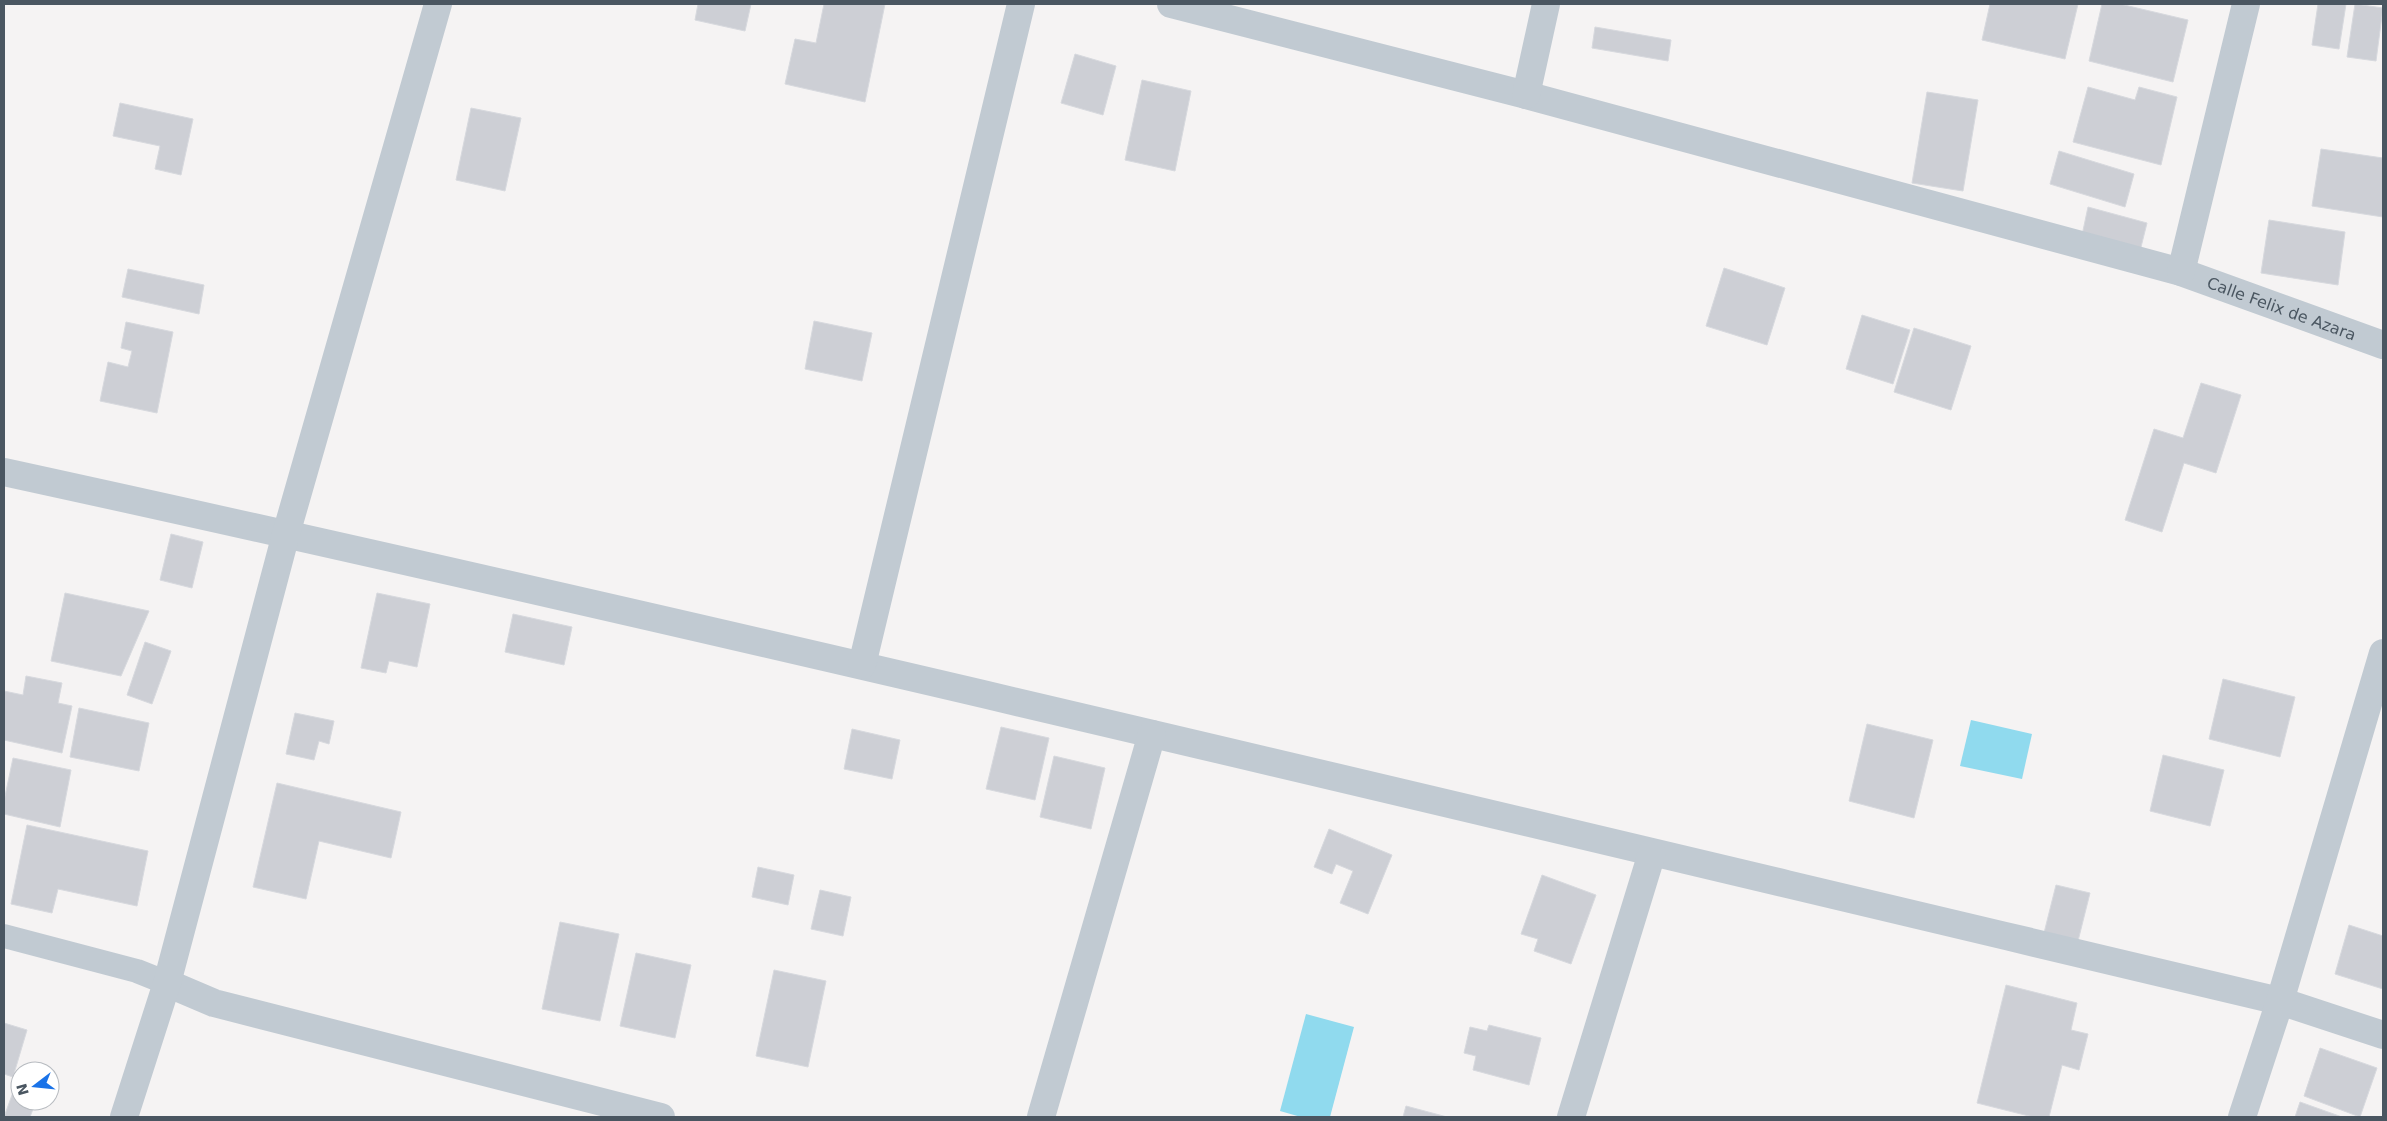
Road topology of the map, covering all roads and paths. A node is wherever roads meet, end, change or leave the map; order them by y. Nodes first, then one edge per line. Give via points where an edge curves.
1 (438, 4) edge
2 (1021, 4) edge
3 (1171, 4) edge
4 (1546, 4) edge
5 (2246, 4) edge
6 (1526, 94) junction
7 (2181, 272) junction
8 (2383, 345) edge
9 (4, 472) edge
10 (286, 534) junction
11 (2383, 653) edge
12 (862, 665) junction
13 (1152, 734) junction
14 (1652, 853) junction
15 (4, 936) edge
16 (167, 983) junction
17 (2280, 1001) junction
18 (2383, 1035) edge
19 (124, 1117) edge
20 (660, 1117) edge
21 (1041, 1117) edge
22 (1571, 1117) edge
23 (2242, 1117) edge

1 - 10 street
2 - 12 street
3 - 6 street, Calle Felix de Azara
4 - 6 street
5 - 7 street
6 - 7 street, Calle Felix de Azara
7 - 8 street, Calle Felix de Azara
9 - 10 street
10 - 12 street
10 - 16 street
11 - 17 street
12 - 13 street
13 - 14 street
13 - 21 street
14 - 17 street
14 - 22 street
15 - 16 lane via 137,971
16 - 19 street
16 - 20 street via 214,1002
17 - 18 street
17 - 23 street

